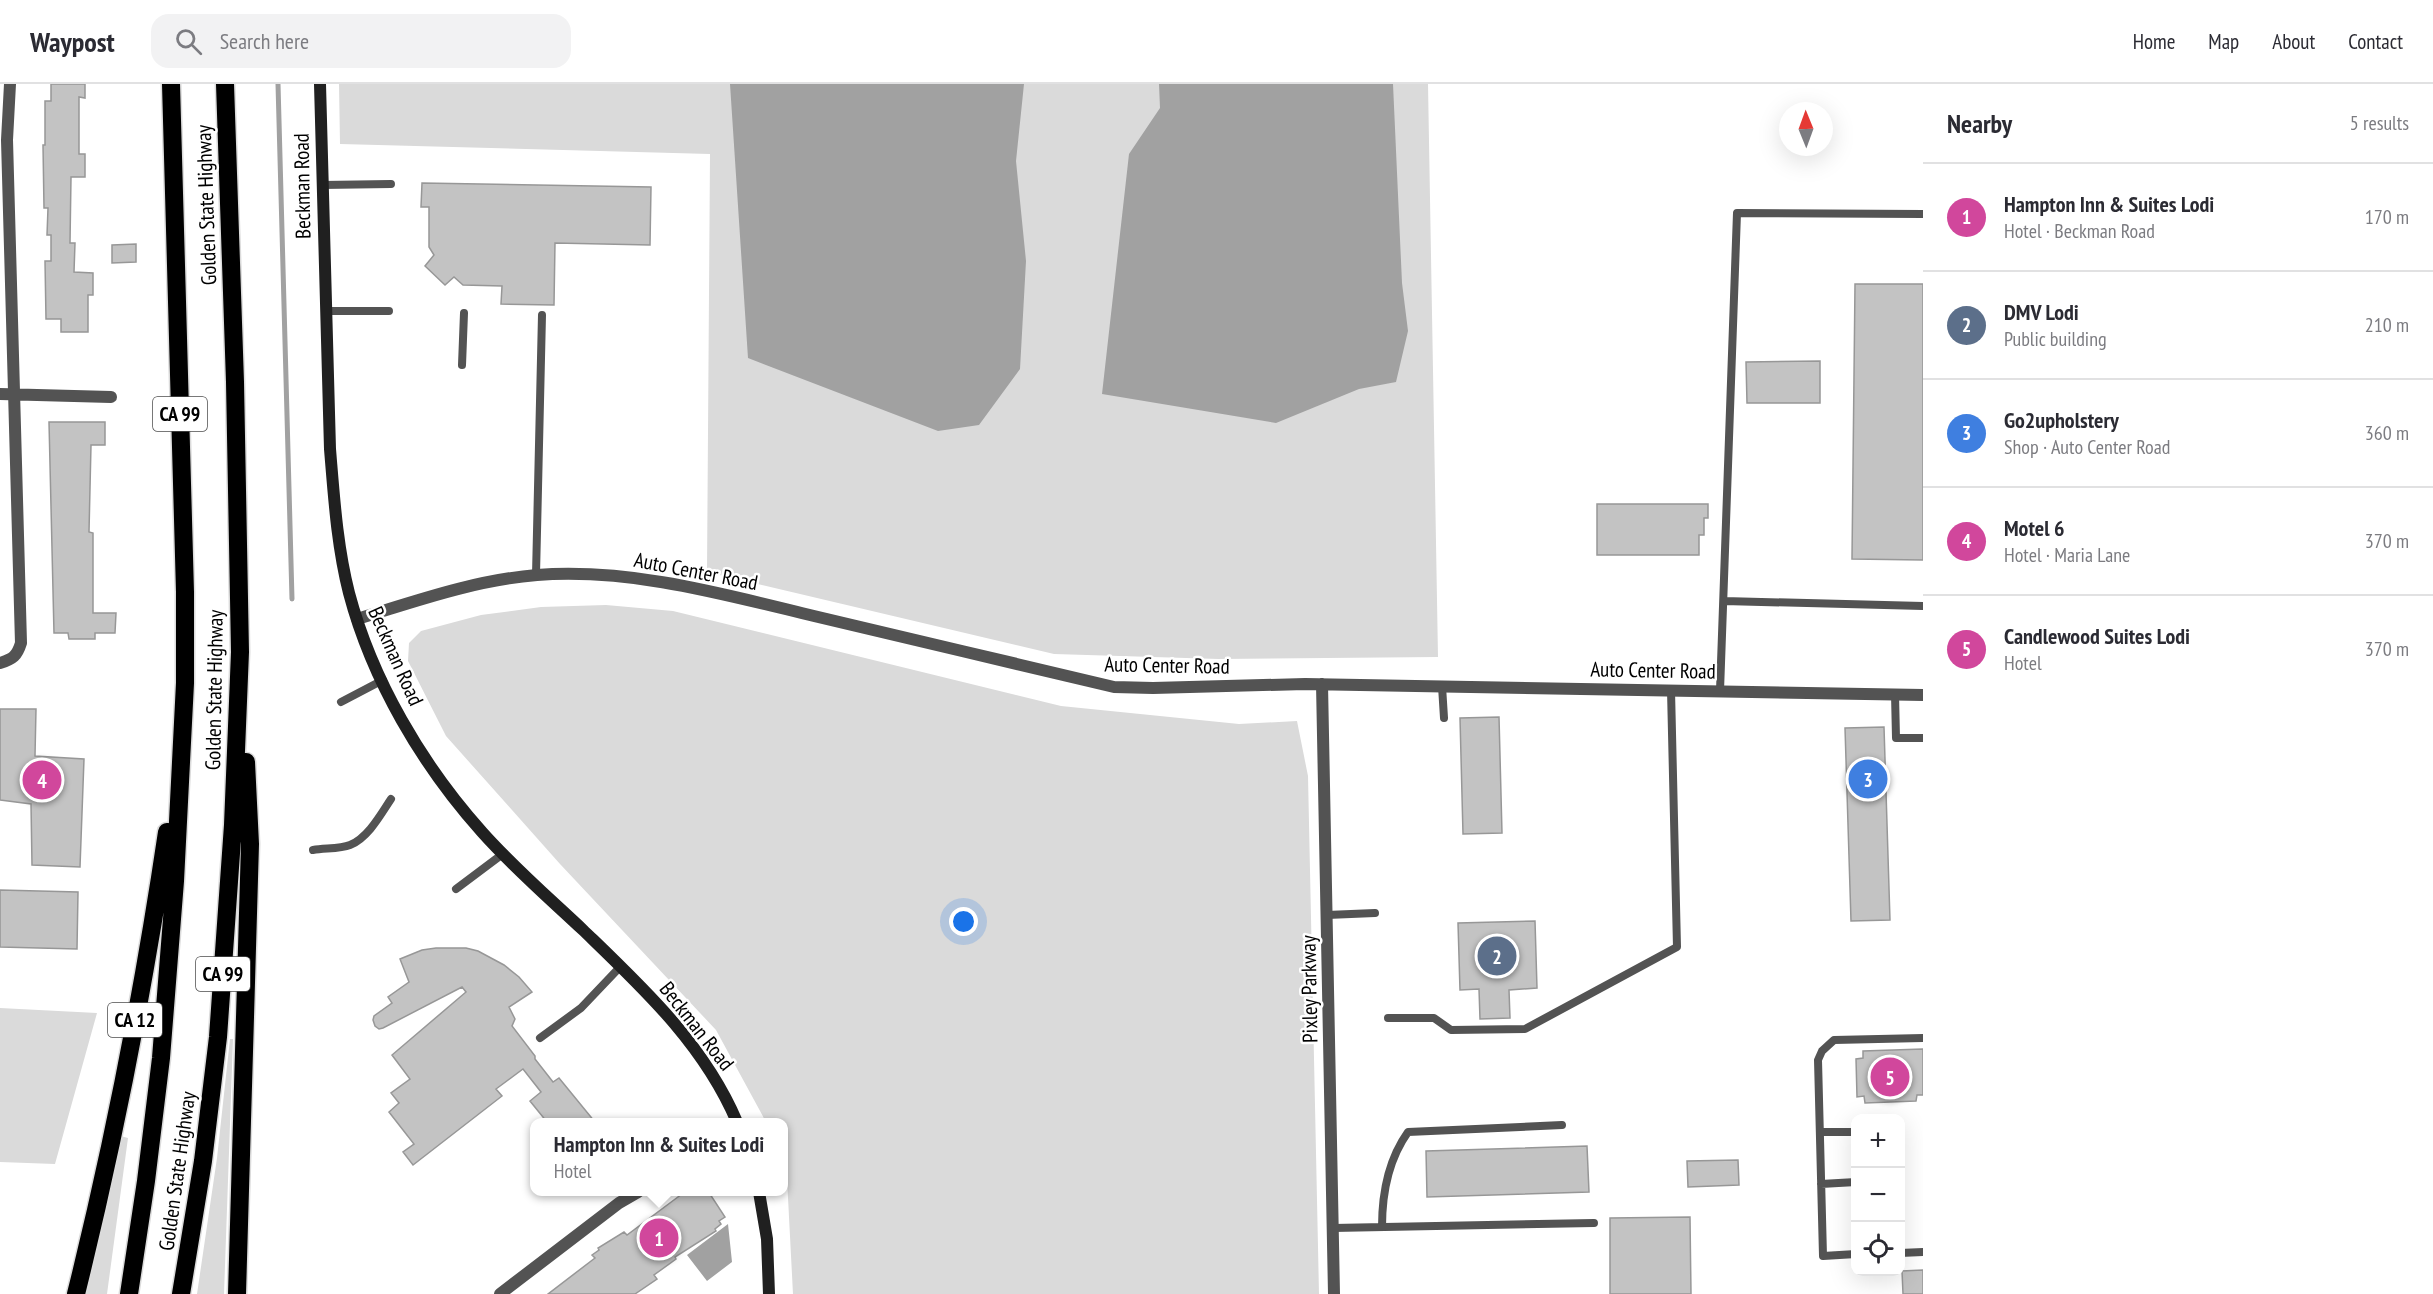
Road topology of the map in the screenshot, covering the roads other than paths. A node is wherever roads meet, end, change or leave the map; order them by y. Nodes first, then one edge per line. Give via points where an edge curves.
1 (10, 84) edge
2 (171, 84) edge
3 (225, 84) edge
4 (320, 84) edge
5 (391, 184) dead end
6 (322, 185) junction
7 (1923, 214) edge
8 (325, 311) junction
9 (389, 311) dead end
10 (464, 313) dead end
11 (542, 315) dead end
12 (462, 365) dead end
13 (6, 395) edge
14 (111, 397) dead end
15 (536, 575) junction
16 (1724, 601) junction
17 (1923, 606) edge
18 (357, 619) junction
19 (240, 652) junction
20 (0, 663) edge
21 (383, 680) junction
22 (1322, 684) junction
23 (1442, 686) junction
24 (1671, 690) junction
25 (1720, 691) junction
26 (1895, 694) junction
27 (1923, 695) edge
28 (341, 702) dead end
29 (1444, 718) dead end
30 (1923, 738) edge
31 (180, 744) junction
32 (391, 799) dead end
33 (313, 850) dead end
34 (504, 853) junction
35 (456, 889) dead end
36 (1375, 913) dead end
37 (1327, 915) junction
38 (620, 966) junction
39 (1388, 1018) dead end
40 (540, 1038) dead end
41 (1923, 1038) edge
42 (735, 1118) edge
43 (1562, 1125) dead end
44 (1851, 1131) edge
45 (1820, 1132) junction
46 (1851, 1182) edge
47 (1821, 1184) junction
48 (630, 1196) edge
49 (760, 1196) edge
50 (1594, 1223) dead end
51 (1382, 1227) junction
52 (1333, 1228) junction
53 (1923, 1252) edge
54 (1905, 1253) edge
55 (1851, 1254) edge
56 (76, 1294) edge
57 (129, 1294) edge
58 (181, 1294) edge
59 (237, 1294) edge
60 (500, 1294) edge
61 (770, 1294) edge
62 (1334, 1294) edge

1 - 13 street
2 - 31 highway, Golden State Highway / CA 99 via 185,592
3 - 19 highway, Golden State Highway / CA 99
4 - 6 street, Beckman Road
5 - 6 lane
6 - 8 street, Beckman Road
7 - 16 lane via 1737,213
8 - 9 lane
8 - 18 street, Beckman Road via 334,505
10 - 12 lane
11 - 15 lane
13 - 14 street
13 - 20 street via 21,643 17,655
15 - 18 street, Auto Center Road via 468,585
15 - 22 street, Auto Center Road via 644,578 1114,687
16 - 17 lane
16 - 25 lane
18 - 21 street, Beckman Road
19 - 58 highway, Golden State Highway / CA 99 via 218,1037
19 - 59 highway via 250,844
21 - 28 lane
21 - 34 street, Beckman Road via 419,749 452,796
22 - 23 street, Auto Center Road
22 - 37 street, Pixley Parkway
23 - 24 street, Auto Center Road
23 - 29 lane
24 - 25 street, Auto Center Road
24 - 39 lane via 1677,947 1525,1029 1451,1030 1434,1018
25 - 26 street, Auto Center Road
26 - 27 street, Auto Center Road
26 - 30 lane via 1896,738
31 - 56 highway, CA 12 via 147,961
31 - 57 highway, Golden State Highway / CA 99 via 175,881 161,1058
32 - 33 lane via 372,826 349,846
34 - 35 lane
34 - 38 street, Beckman Road
36 - 37 lane
37 - 52 street, Pixley Parkway
38 - 40 lane via 581,1008
38 - 42 street, Beckman Road via 705,1061
41 - 45 lane via 1834,1040 1818,1060
43 - 51 lane via 1408,1132 1396,1148 1382,1199
44 - 45 lane
45 - 47 lane
46 - 47 lane
47 - 55 lane via 1823,1256
48 - 60 street
49 - 61 street
50 - 51 lane
51 - 52 lane
52 - 62 street, Pixley Parkway
53 - 54 lane

